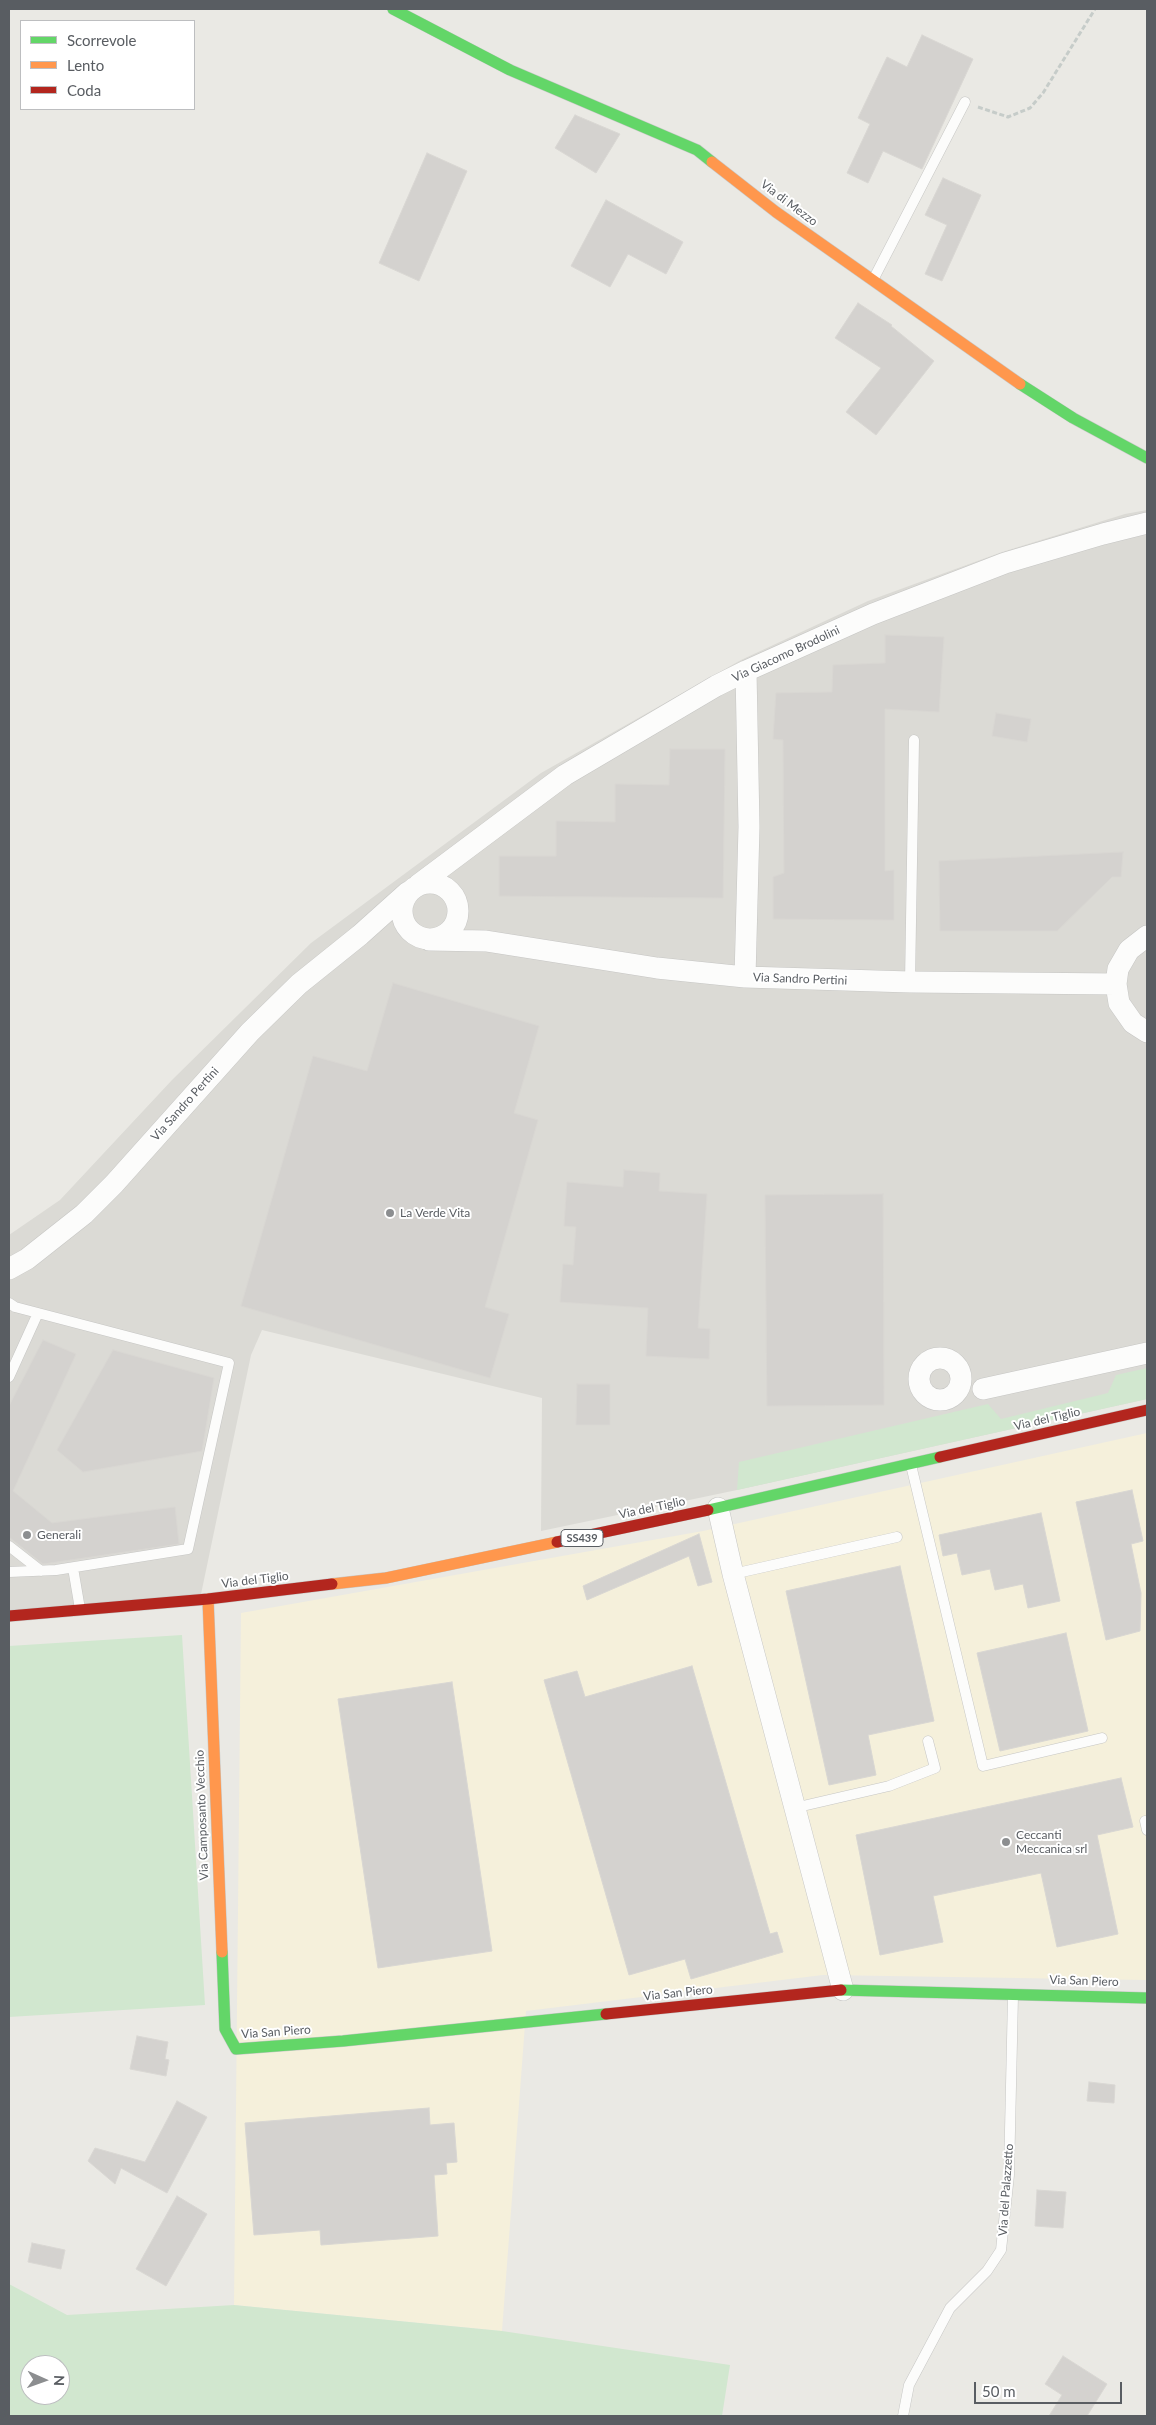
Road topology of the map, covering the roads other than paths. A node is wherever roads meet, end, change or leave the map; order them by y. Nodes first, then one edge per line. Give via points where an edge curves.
1 (392, 9) edge
2 (965, 102) road end
3 (873, 280) junction
4 (1147, 458) edge
5 (1147, 523) edge
6 (746, 671) junction
7 (914, 740) dead end
8 (458, 854) junction
9 (413, 888) junction
10 (456, 900) junction
11 (360, 936) junction
12 (1147, 936) edge
13 (422, 938) junction
14 (486, 941) junction
15 (745, 977) junction
16 (910, 982) junction
17 (1116, 984) junction
18 (1147, 1032) edge
19 (9, 1269) edge
20 (9, 1303) edge
21 (38, 1313) junction
22 (1147, 1352) edge
23 (960, 1374) junction
24 (9, 1376) edge
25 (983, 1389) junction
26 (947, 1399) junction
27 (1147, 1410) edge
28 (911, 1464) junction
29 (718, 1508) junction
30 (897, 1536) dead end
31 (9, 1546) edge
32 (73, 1568) junction
33 (41, 1571) junction
34 (9, 1572) edge
35 (733, 1574) junction
36 (208, 1599) junction
37 (80, 1610) junction
38 (9, 1616) edge
39 (1102, 1738) dead end
40 (928, 1740) dead end
41 (794, 1808) junction
42 (843, 1990) junction
43 (1013, 1993) junction
44 (1147, 1998) edge
45 (225, 2029) joint
46 (903, 2416) edge

1 - 3 street, Via di Mezzo via 510,70 697,150 776,212
2 - 3 lane
3 - 4 street, Via di Mezzo via 993,367 1073,418
5 - 6 street, Via Giacomo Brodolini via 1005,563 873,614
6 - 8 street, Via Giacomo Brodolini via 565,775
6 - 15 street via 749,827
7 - 16 lane
8 - 9 street, Via Giacomo Brodolini
8 - 10 street via 450,878
9 - 10 street via 428,882 439,884 448,889
9 - 11 street, Via Sandro Pertini
9 - 13 street via 401,907 401,915 408,930
10 - 13 street via 458,914 449,932 440,938
10 - 14 street via 466,922
11 - 13 street, Via Sandro Pertini via 383,930
11 - 19 street, Via Sandro Pertini via 299,984 250,1032 84,1214 27,1259
12 - 17 street via 1129,950 1118,969
13 - 14 street, Via Sandro Pertini
14 - 15 street, Via Sandro Pertini via 657,968
15 - 16 street, Via Sandro Pertini
16 - 17 street, Via Sandro Pertini
17 - 18 street via 1119,1003 1133,1023
20 - 21 lane
21 - 24 lane
21 - 32 lane via 229,1363 188,1549
22 - 25 street
23 - 25 street via 973,1386
23 - 26 street via 959,1387
23 - 26 street via 955,1365 943,1358 931,1360 921,1368 919,1384 923,1393 932,1399
25 - 26 street
27 - 28 street, Via del Tiglio / SS439
28 - 29 street, Via del Tiglio / SS439
28 - 39 lane via 983,1766
29 - 35 street
29 - 36 street, Via del Tiglio / SS439 via 386,1578
30 - 35 lane
31 - 33 lane
32 - 33 lane
32 - 37 lane
33 - 34 lane
35 - 41 street
36 - 37 street, Via del Tiglio / SS439
36 - 45 street, Via Camposanto Vecchio
37 - 38 street, Via del Tiglio / SS439
40 - 41 lane via 935,1768 888,1786
41 - 42 street
42 - 43 street, Via San Piero
42 - 45 street, Via San Piero via 236,2049
43 - 44 street, Via San Piero
43 - 46 lane, Via del Palazzetto via 1009,2176 1001,2250 987,2271 950,2308 909,2385

